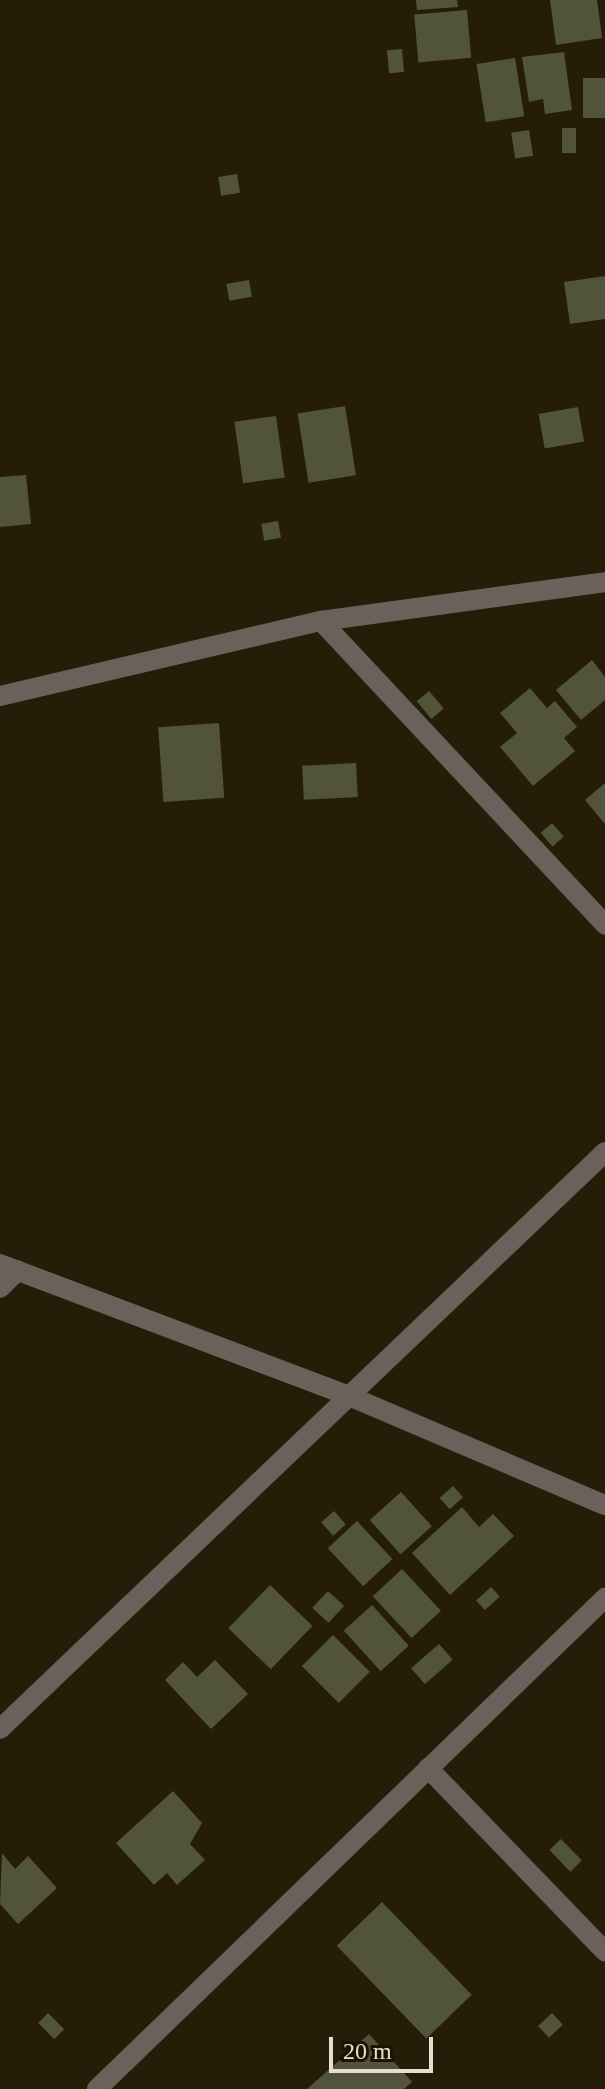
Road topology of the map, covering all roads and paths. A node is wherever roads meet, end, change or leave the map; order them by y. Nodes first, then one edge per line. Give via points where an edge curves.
1 (605, 582) edge
2 (321, 621) junction
3 (0, 696) edge
4 (605, 925) edge
5 (605, 1152) edge
6 (9, 1267) edge
7 (0, 1288) edge
8 (349, 1396) junction
9 (605, 1505) edge
10 (605, 1598) edge
11 (0, 1729) edge
12 (428, 1768) junction
13 (605, 1951) edge
14 (97, 2089) edge

1 - 2 street
2 - 3 street
2 - 4 street
5 - 8 street
6 - 7 street
6 - 8 street
8 - 9 street
8 - 11 street
10 - 12 street
12 - 13 street
12 - 14 street

